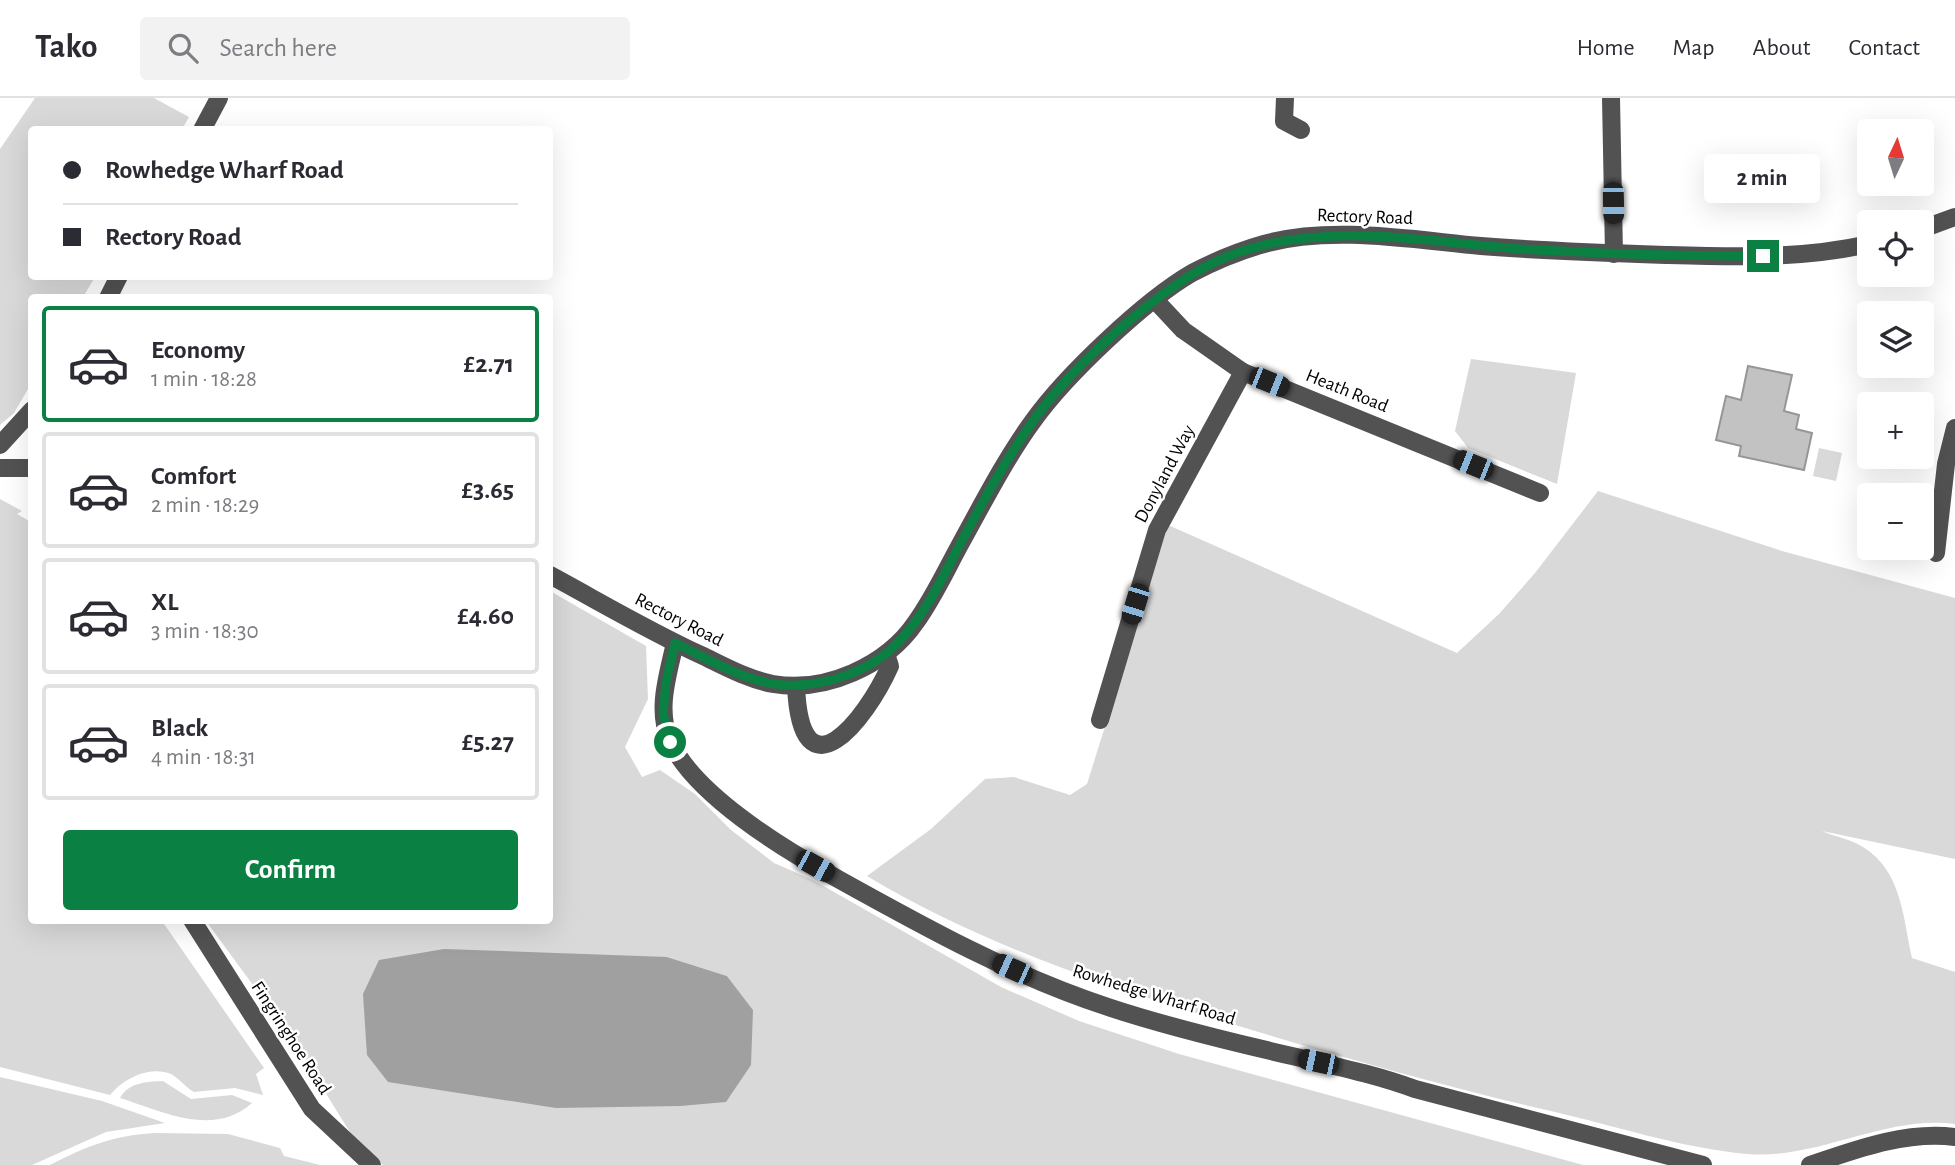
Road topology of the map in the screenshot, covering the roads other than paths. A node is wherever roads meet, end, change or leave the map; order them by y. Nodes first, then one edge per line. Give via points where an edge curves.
1 (219, 98) edge
2 (1285, 98) edge
3 (1611, 98) edge
4 (204, 126) edge
5 (1301, 131) dead end
6 (1955, 217) edge
7 (1934, 225) edge
8 (1857, 246) edge
9 (1614, 254) junction
10 (1155, 300) junction
11 (1243, 372) junction
12 (28, 414) edge
13 (1955, 428) edge
14 (0, 445) edge
15 (0, 468) edge
16 (28, 468) edge
17 (1541, 493) dead end
18 (1936, 553) dead end
19 (553, 577) edge
20 (675, 643) junction
21 (886, 654) junction
22 (796, 686) junction
23 (1100, 720) dead end
24 (195, 924) edge
25 (1955, 1138) edge
26 (372, 1165) edge
27 (1703, 1165) edge
28 (1810, 1165) edge

1 - 4 street
2 - 5 street via 1277,125
3 - 9 street
6 - 7 street
8 - 9 street, Rectory Road via 1786,257
9 - 10 street, Rectory Road via 1305,237 1229,256 1190,275
10 - 11 street, Heath Road via 1184,330
10 - 21 street, Rectory Road via 1079,368 1033,421 915,625
11 - 17 street, Heath Road
11 - 23 street, Donyland Way via 1157,530
12 - 14 street
13 - 18 street via 1947,456
15 - 16 street
19 - 20 street, Rectory Road
20 - 22 street, Rectory Road via 739,674
20 - 27 street, Rowhedge Wharf Road via 663,713 670,742 687,766 709,790 775,843 942,937 1108,1007 1371,1073 1440,1096
21 - 22 street, Rectory Road via 829,681
21 - 22 street via 890,666 867,709 842,738 828,744 810,738 800,727
24 - 26 street, Fingringhoe Road via 312,1109
25 - 28 street via 1925,1135 1865,1147

